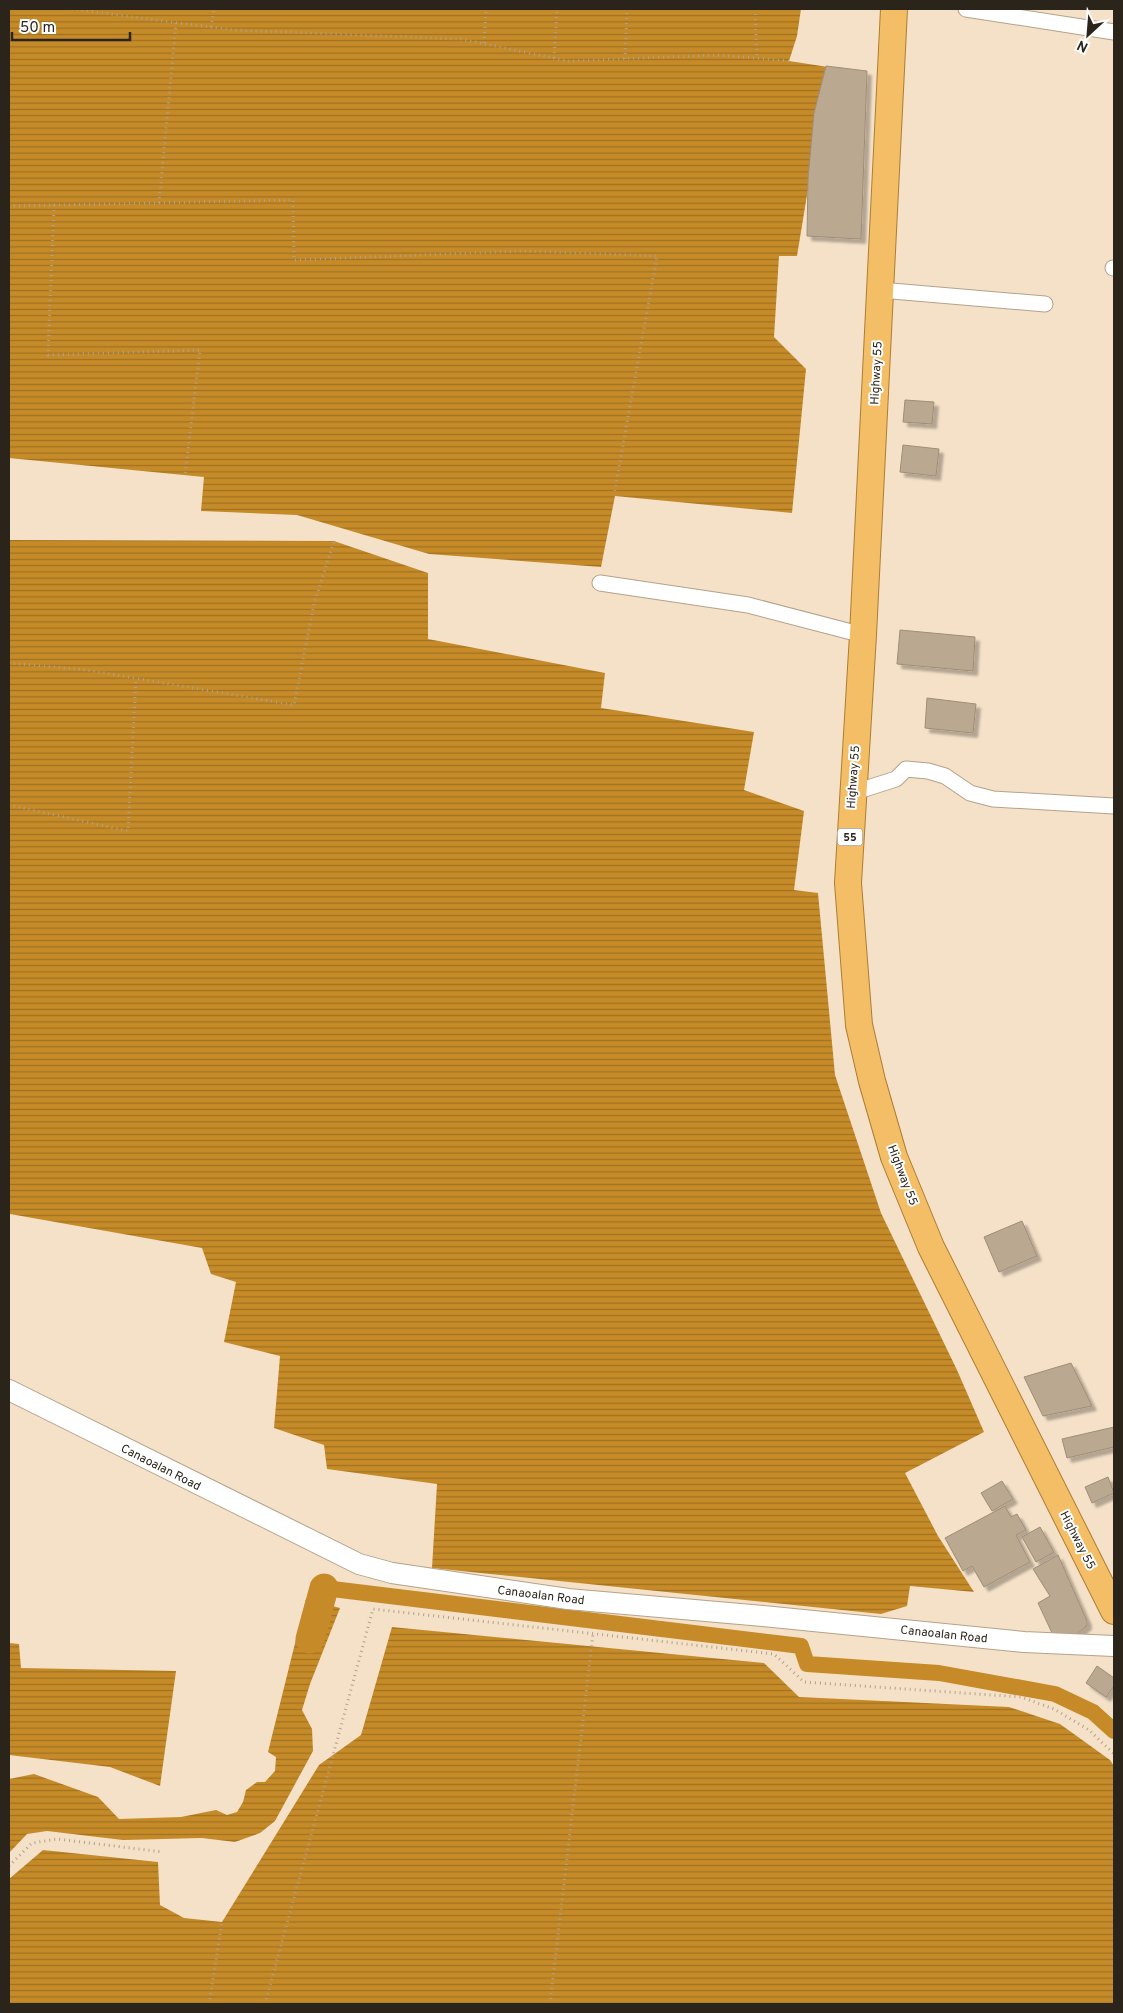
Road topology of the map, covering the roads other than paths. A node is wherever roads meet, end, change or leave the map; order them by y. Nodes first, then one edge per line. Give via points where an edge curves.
1 (894, 9) edge
2 (966, 9) edge
3 (1114, 32) edge
4 (880, 290) junction
5 (1045, 304) dead end
6 (600, 583) dead end
7 (863, 634) junction
8 (852, 793) junction
9 (1114, 806) edge
10 (9, 1390) edge
11 (1114, 1611) edge
12 (1114, 1646) edge

1 - 4 highway, Highway 55 / 55
2 - 3 street
4 - 5 street
4 - 7 highway, Highway 55 / 55
6 - 7 street via 748,605
7 - 8 highway, Highway 55 / 55
8 - 9 street via 896,780 906,769 945,776 970,794 993,799
8 - 11 highway, Highway 55 / 55 via 848,883 859,1025 894,1157 931,1247
10 - 12 street, Canaoalan Road via 359,1564 392,1573 568,1599 1024,1642

